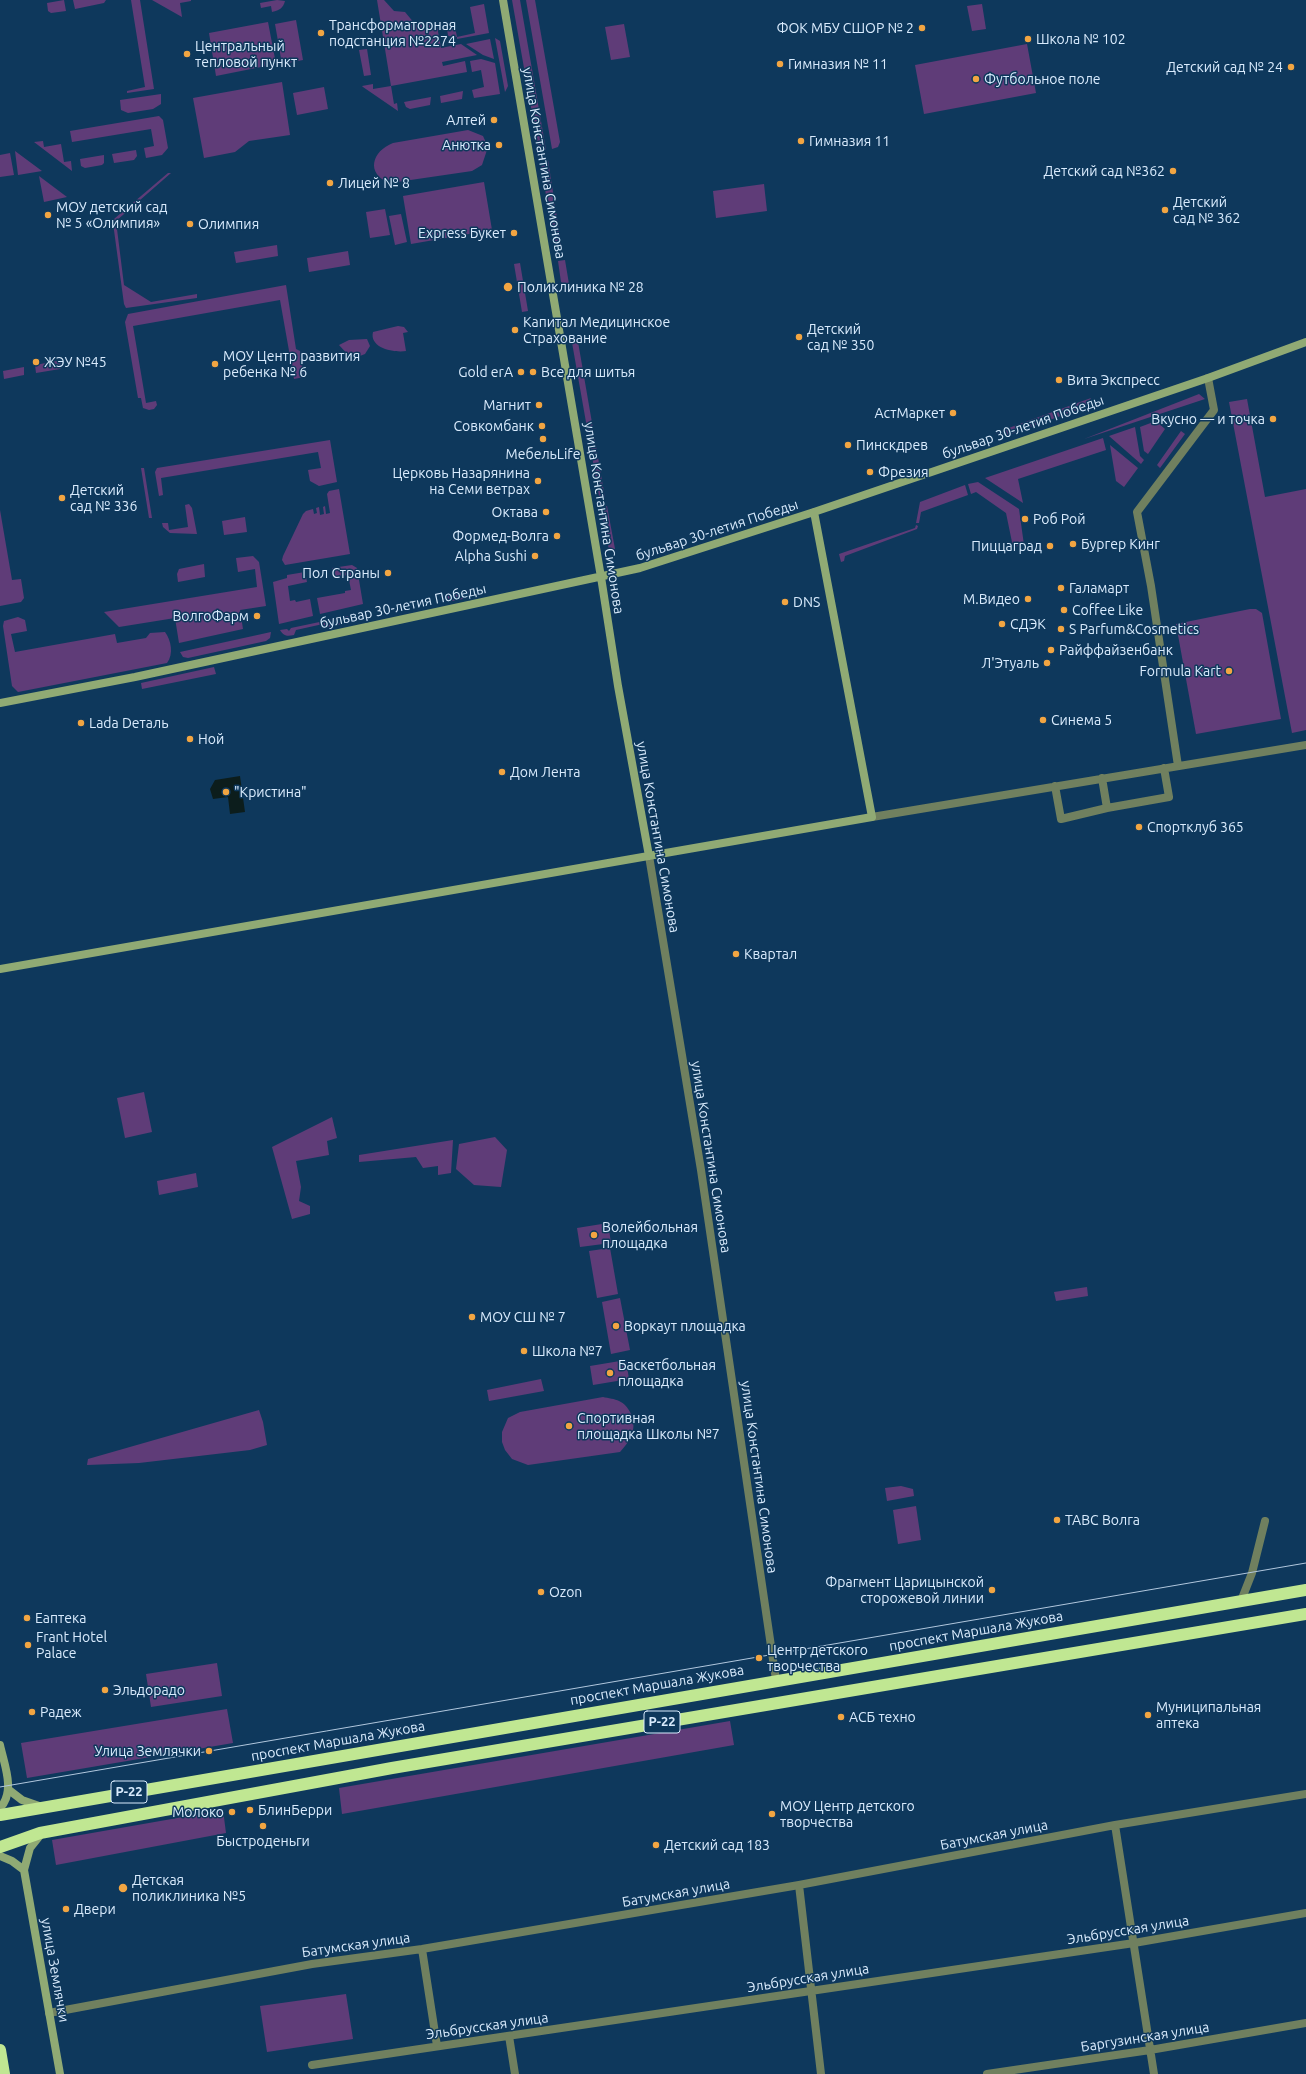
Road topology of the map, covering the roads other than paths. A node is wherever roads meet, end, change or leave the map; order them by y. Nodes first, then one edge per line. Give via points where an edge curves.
1 (503, 0) edge
2 (1306, 342) edge
3 (1208, 378) junction
4 (814, 512) junction
5 (601, 577) junction
6 (0, 703) edge
7 (1306, 745) edge
8 (1178, 766) junction
9 (1164, 768) junction
10 (1102, 778) junction
11 (1055, 786) junction
12 (1107, 808) junction
13 (872, 817) junction
14 (649, 856) junction
15 (0, 968) edge
16 (1265, 1521) dead end
17 (1306, 1590) edge
18 (1241, 1601) junction
19 (1306, 1614) edge
20 (776, 1680) junction
21 (0, 1745) edge
22 (9, 1790) junction
23 (1306, 1794) edge
24 (43, 1807) junction
25 (0, 1808) edge
26 (0, 1815) edge
27 (1115, 1825) junction
28 (43, 1832) junction
29 (0, 1847) edge
30 (0, 1856) edge
31 (24, 1870) junction
32 (799, 1885) junction
33 (1306, 1913) edge
34 (1134, 1943) junction
35 (422, 1949) junction
36 (812, 1991) junction
37 (49, 2013) junction
38 (1306, 2023) edge
39 (509, 2036) junction
40 (437, 2046) junction
41 (0, 2050) edge
42 (1150, 2050) junction
43 (312, 2065) dead end
44 (4, 2074) edge
45 (60, 2074) edge
46 (515, 2074) edge
47 (821, 2074) edge
48 (987, 2074) edge
49 (1154, 2074) edge

1 - 5 main road, улица Константина Симонова
2 - 3 main road, бульвар 30-летия Победы
3 - 4 main road, бульвар 30-летия Победы
3 - 8 street via 1214,410 1137,512 1151,586
4 - 5 main road, бульвар 30-летия Победы via 640,568
4 - 13 main road
5 - 6 main road, бульвар 30-летия Победы via 135,678
5 - 14 main road, улица Константина Симонова
7 - 8 street
8 - 9 street
9 - 10 street
9 - 12 street via 1169,797
10 - 11 street
10 - 12 street
11 - 12 street via 1061,819
11 - 13 street
13 - 14 main road
14 - 15 main road
14 - 20 street, улица Константина Симонова via 701,1170
16 - 18 street via 1252,1572
17 - 18 highway, проспект Маршала Жукова / Р-22
18 - 20 highway, проспект Маршала Жукова / Р-22
19 - 28 highway, Р-22 via 392,1768
20 - 24 highway, проспект Маршала Жукова / Р-22
21 - 22 main road
22 - 24 main road via 22,1800
22 - 25 main road
23 - 27 street, Батумская улица
24 - 26 highway, проспект Маршала Жукова / Р-22
27 - 32 street, Батумская улица
27 - 34 street
28 - 29 highway, Р-22
28 - 31 main road via 30,1848
30 - 31 main road
31 - 37 main road, улица Землячки
32 - 35 street, Батумская улица
32 - 36 street
33 - 34 street, Эльбрусская улица
34 - 36 street, Эльбрусская улица
34 - 42 street
35 - 37 street, Батумская улица via 312,1964
35 - 40 street
36 - 39 street, Эльбрусская улица
36 - 47 street
37 - 45 main road, улица Землячки
38 - 42 street, Баргузинская улица
39 - 40 street, Эльбрусская улица
39 - 46 street
40 - 43 street, Эльбрусская улица
41 - 44 highway
42 - 48 street, Баргузинская улица
42 - 49 street

